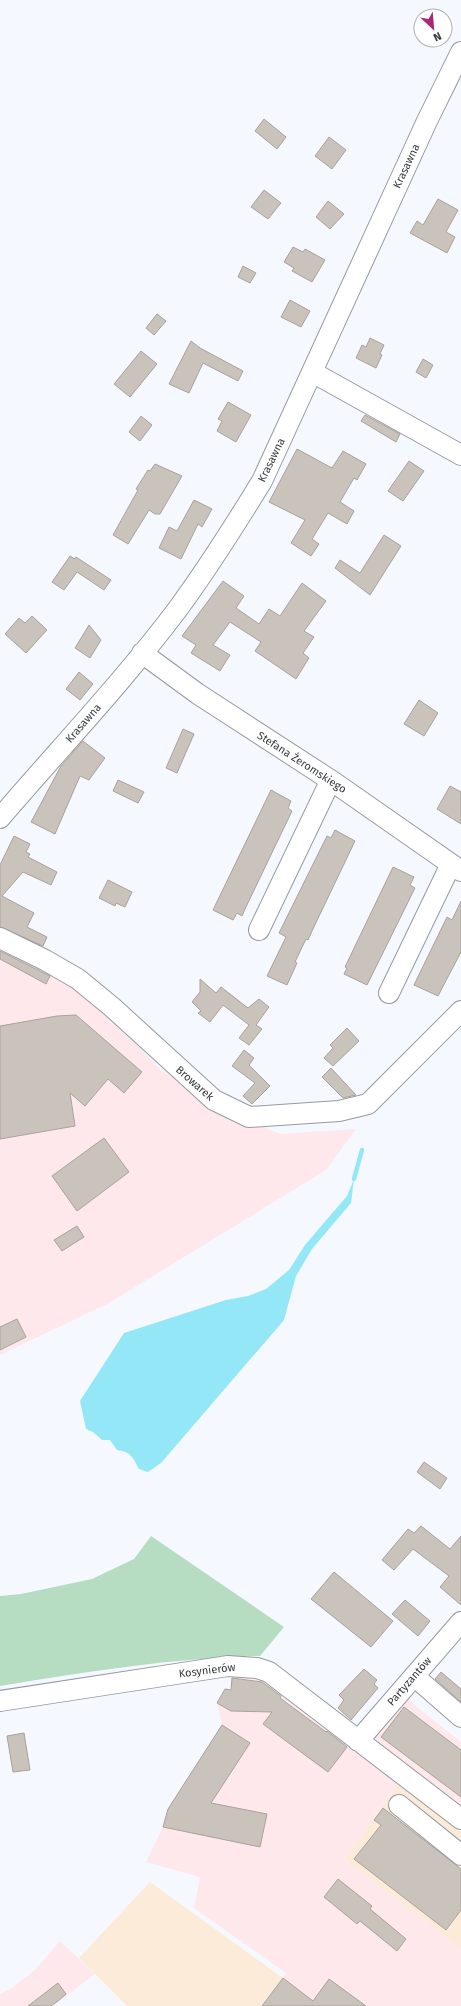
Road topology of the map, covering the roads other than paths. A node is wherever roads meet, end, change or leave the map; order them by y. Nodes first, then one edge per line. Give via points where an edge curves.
1 (461, 52) edge
2 (312, 372) junction
3 (461, 455) edge
4 (142, 653) junction
5 (332, 782) junction
6 (0, 818) edge
7 (456, 867) edge
8 (259, 930) dead end
9 (0, 938) edge
10 (389, 994) dead end
11 (461, 1011) edge
12 (461, 1622) edge
13 (414, 1676) junction
14 (0, 1700) edge
15 (461, 1717) edge
16 (358, 1741) junction
17 (399, 1805) dead end
18 (461, 1819) edge
19 (461, 1855) edge

1 - 2 street, Krasawna
2 - 3 street
2 - 4 street, Krasawna via 262,481 177,610
4 - 5 street, Stefana Żeromskiego via 198,694
4 - 6 street, Krasawna
5 - 7 street, Stefana Żeromskiego
5 - 8 street
7 - 10 street
9 - 11 street, Browarek via 78,979 214,1100 249,1117 339,1111 368,1104
12 - 13 street, Partyzantów
13 - 15 street
13 - 16 street, Partyzantów
14 - 16 street, Kosynierów via 244,1665 269,1672
16 - 18 street, Kosynierów
17 - 19 street

